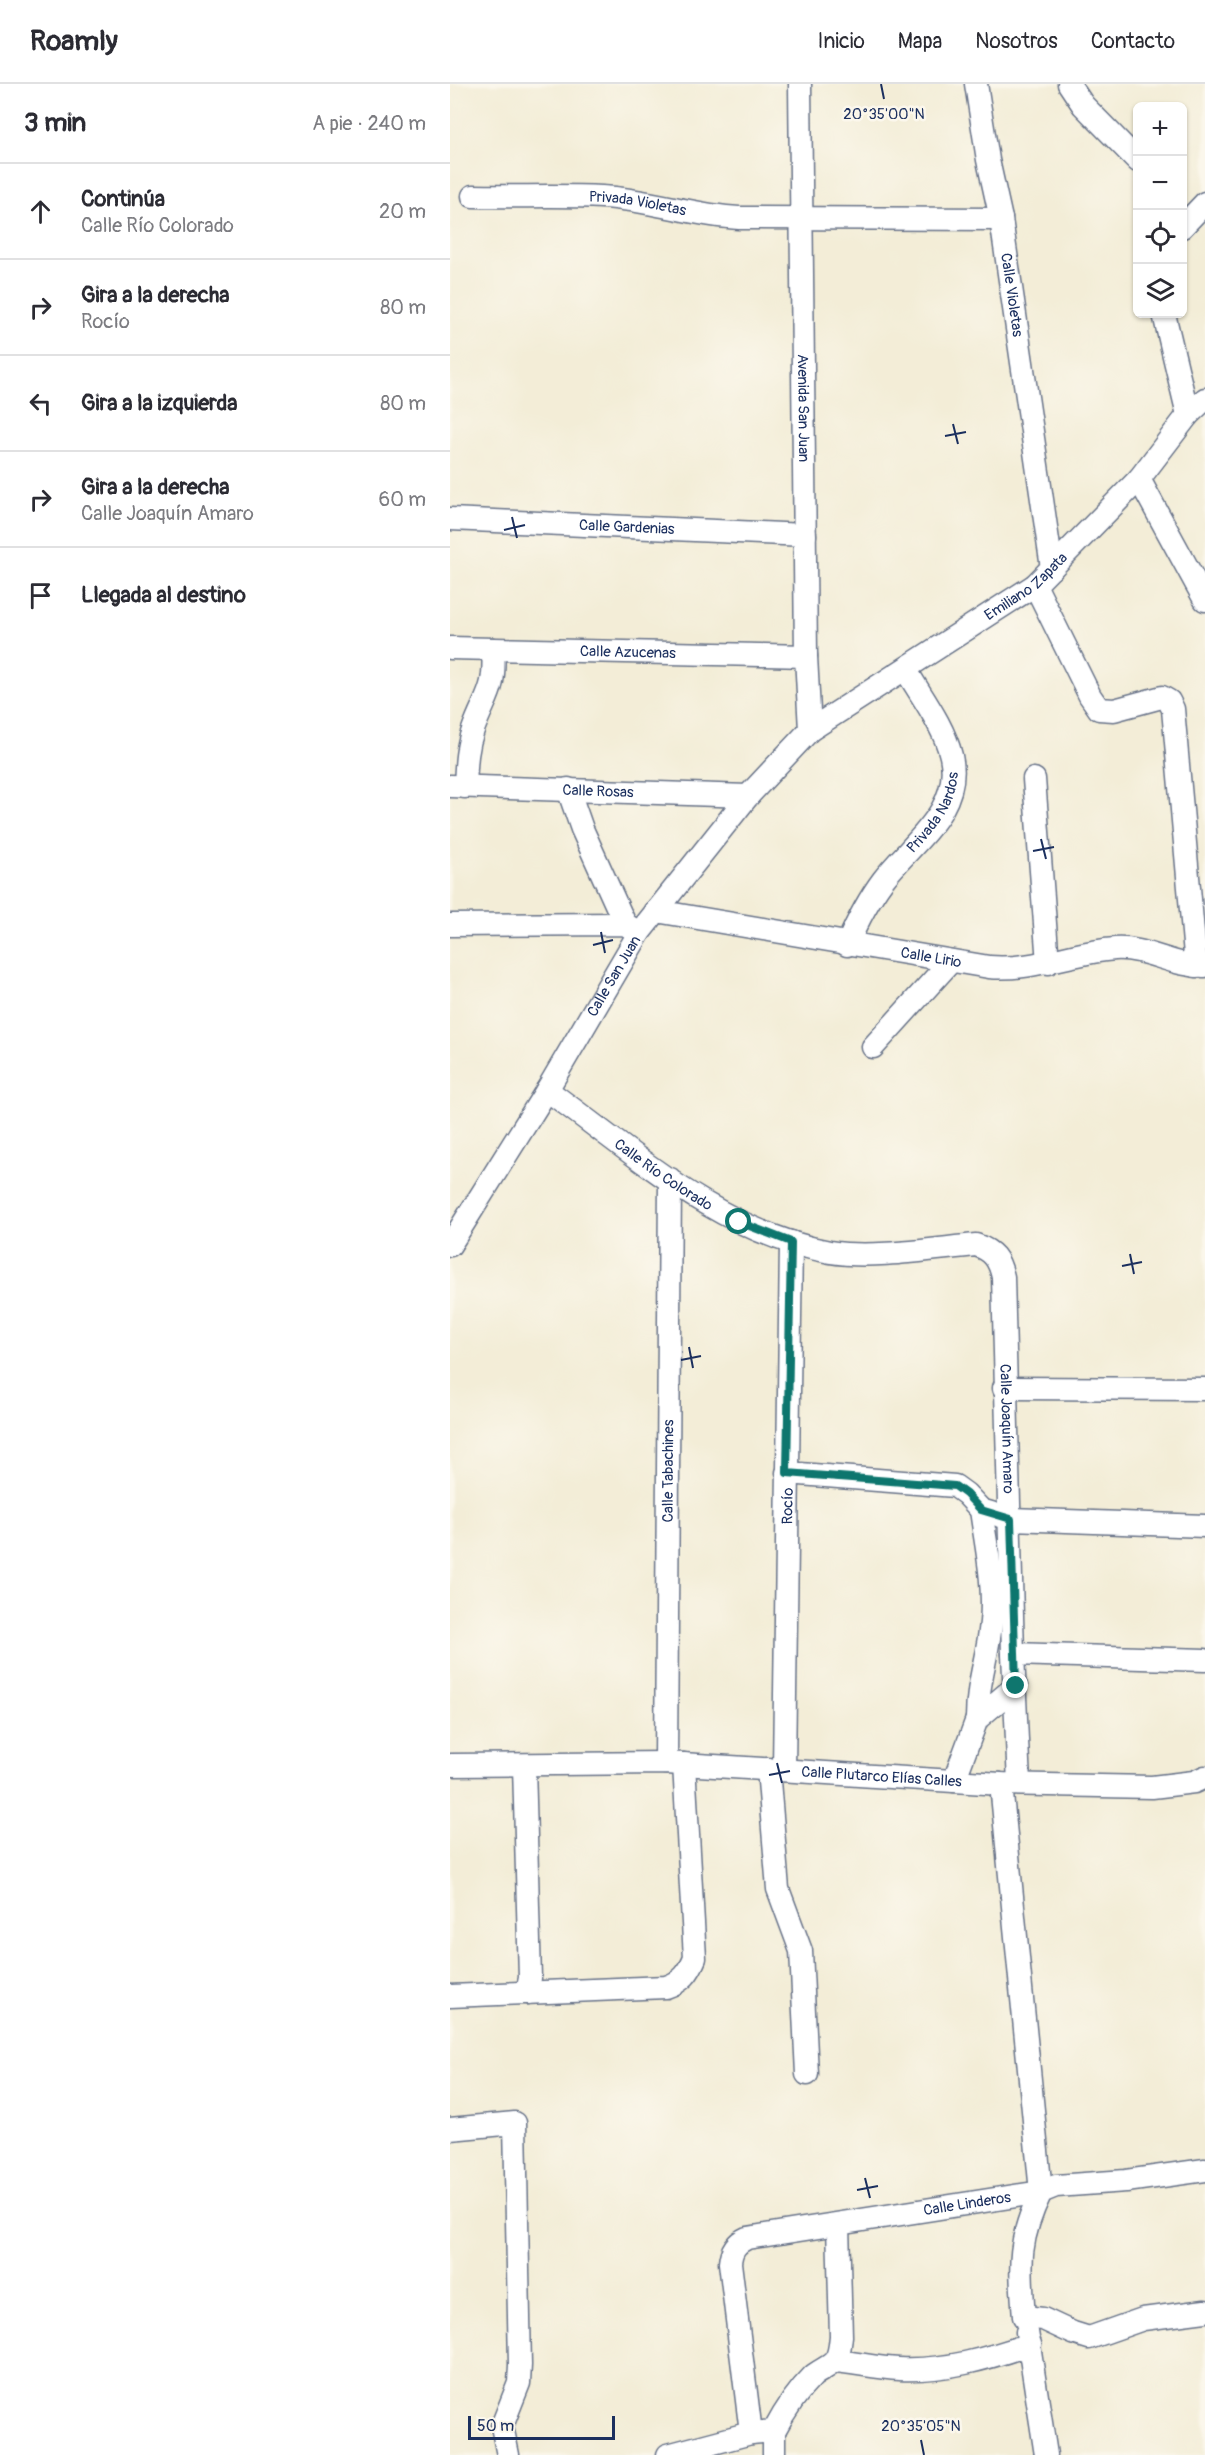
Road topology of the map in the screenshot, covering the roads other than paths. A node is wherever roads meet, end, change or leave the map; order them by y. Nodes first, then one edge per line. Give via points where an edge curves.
1 (800, 84) edge
2 (976, 84) edge
3 (1069, 84) edge
4 (1133, 157) edge
5 (472, 196) dead end
6 (1205, 201) edge
7 (1187, 203) edge
8 (802, 219) junction
9 (1001, 219) junction
10 (1187, 221) edge
11 (1165, 318) edge
12 (1205, 399) edge
13 (1188, 415) junction
14 (1139, 479) junction
15 (450, 519) edge
16 (805, 535) junction
17 (1052, 568) junction
18 (1035, 585) junction
19 (1205, 600) edge
20 (450, 648) edge
21 (493, 649) junction
22 (806, 656) junction
23 (906, 670) junction
24 (810, 730) junction
25 (1034, 779) dead end
26 (454, 786) edge
27 (568, 789) junction
28 (748, 796) junction
29 (656, 911) junction
30 (450, 925) edge
31 (632, 928) junction
32 (847, 945) junction
33 (951, 961) junction
34 (1048, 963) junction
35 (1201, 966) edge
36 (873, 1047) dead end
37 (547, 1090) junction
38 (670, 1179) junction
39 (791, 1242) junction
40 (450, 1245) edge
41 (996, 1256) joint
42 (1005, 1388) junction
43 (1205, 1389) edge
44 (787, 1473) junction
45 (981, 1510) junction
46 (1011, 1519) junction
47 (1205, 1526) edge
48 (1013, 1654) junction
49 (1205, 1660) edge
50 (1016, 1686) junction
51 (976, 1719) junction
52 (675, 1763) junction
53 (450, 1765) edge
54 (524, 1766) junction
55 (776, 1770) junction
56 (1205, 1777) edge
57 (954, 1781) junction
58 (1010, 1784) junction
59 (527, 1993) junction
60 (450, 1996) edge
61 (807, 2074) dead end
62 (450, 2129) edge
63 (1205, 2170) edge
64 (1041, 2192) junction
65 (838, 2225) junction
66 (1205, 2311) edge
67 (1024, 2318) junction
68 (1030, 2344) junction
69 (835, 2361) junction
70 (774, 2430) junction
71 (751, 2433) junction
72 (508, 2455) edge
73 (668, 2455) edge
74 (774, 2455) edge
75 (1046, 2455) edge

1 - 8 street, Avenida San Juan
2 - 9 street, Calle Violetas via 987,160
3 - 4 street via 1083,105
5 - 8 street, Privada Violetas via 601,196 659,204 711,217
6 - 7 street
6 - 10 street
8 - 9 street
8 - 16 street, Avenida San Juan
9 - 17 street, Calle Violetas
11 - 13 street
12 - 13 street, Emiliano Zapata
13 - 14 street, Emiliano Zapata
14 - 17 street, Emiliano Zapata
14 - 19 street
15 - 16 street, Calle Gardenias
16 - 22 street, Avenida San Juan
17 - 18 street, Emiliano Zapata
18 - 23 street, Emiliano Zapata
18 - 35 street via 1099,709 1114,710 1155,698 1169,701 1175,719
20 - 21 street, Calle Azucenas
21 - 22 street, Calle Azucenas
21 - 26 street via 492,688
22 - 24 street, Avenida San Juan
23 - 24 street, Emiliano Zapata
23 - 32 street, Privada Nardos via 951,757 950,792 945,808 873,894
24 - 28 street, Calle San Juan
25 - 34 street
26 - 27 street, Calle Rosas
27 - 28 street, Calle Rosas
27 - 31 street via 582,829
28 - 29 street, Calle San Juan
29 - 31 street, Calle San Juan
29 - 32 street, Calle Lirio
30 - 31 street
31 - 37 street, Calle San Juan
32 - 33 street, Calle Lirio
33 - 34 street, Calle Lirio via 1007,969
33 - 36 street
34 - 35 street, Calle Lirio via 1116,949
37 - 38 street, Calle Río Colorado
37 - 40 street, Calle San Juan
38 - 39 street, Calle Río Colorado via 712,1209
38 - 52 street, Calle Tabachines
39 - 41 street, Calle Río Colorado via 858,1254 976,1245
39 - 44 street, Rocío
41 - 42 street, Calle Joaquín Amaro via 1003,1277
42 - 43 street
42 - 46 street, Calle Joaquín Amaro
44 - 45 street via 955,1486
44 - 55 street, Rocío
45 - 46 street
45 - 51 street via 992,1618 977,1690
46 - 47 street
46 - 48 street, Calle Joaquín Amaro
48 - 49 street
48 - 50 street, Calle Joaquín Amaro
50 - 51 street
50 - 58 street, Calle Joaquín Amaro
51 - 57 street
52 - 54 street, Calle Plutarco Elías Calles
52 - 55 street, Calle Plutarco Elías Calles
52 - 59 street, Calle Tabachines via 695,1958 684,1978 666,1987
53 - 54 street, Calle Plutarco Elías Calles
54 - 59 street via 530,1978
55 - 57 street, Calle Plutarco Elías Calles
55 - 61 street, Rocío via 778,1888 801,1951
56 - 58 street, Calle Plutarco Elías Calles via 1152,1787
57 - 58 street, Calle Plutarco Elías Calles
58 - 64 street, Calle Joaquín Amaro
59 - 60 street
62 - 72 street via 515,2123 520,2366 519,2383 502,2426
63 - 64 street, Calle Linderos via 1056,2186
64 - 65 street, Calle Linderos
64 - 67 street via 1021,2243
65 - 69 street via 841,2336
65 - 71 street, Calle Linderos via 747,2238 739,2241 731,2255
66 - 67 street via 1143,2319 1089,2338 1044,2319
67 - 68 street
68 - 69 street via 976,2363 919,2369
68 - 75 street
69 - 70 street via 802,2387
70 - 71 street
70 - 74 street
71 - 73 street

